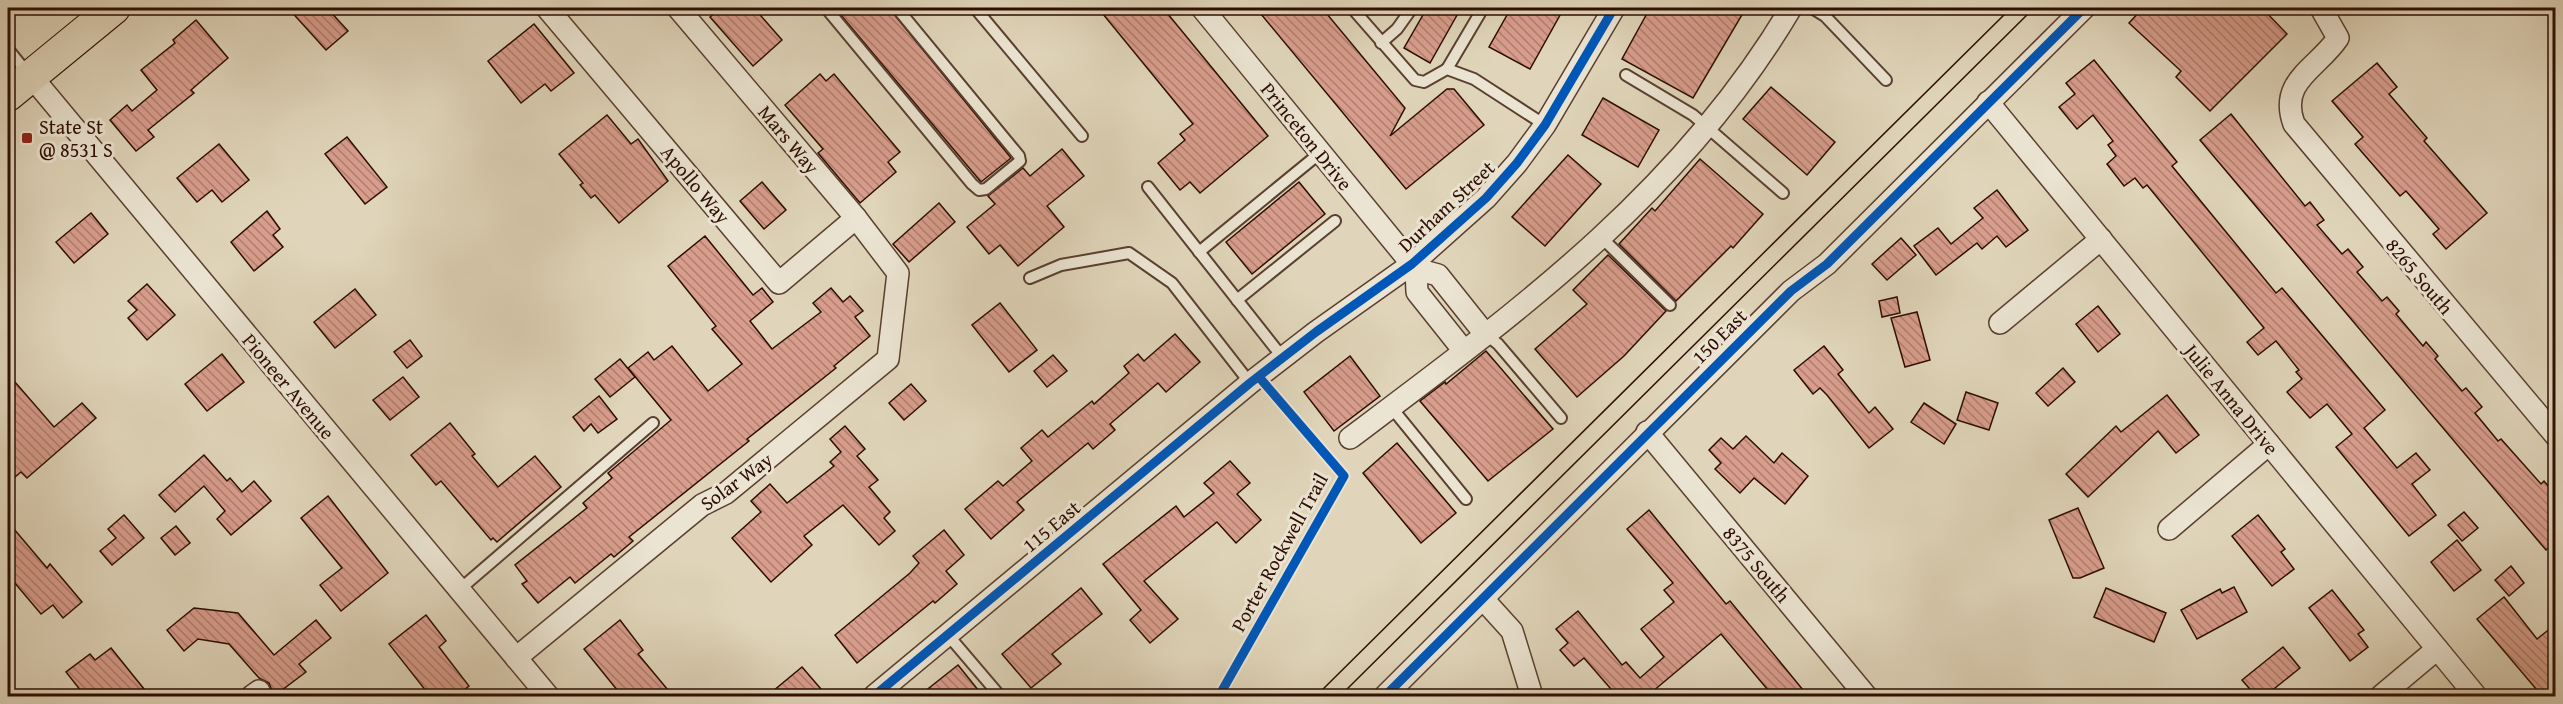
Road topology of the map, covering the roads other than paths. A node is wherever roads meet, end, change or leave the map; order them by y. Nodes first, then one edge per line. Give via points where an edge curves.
1 (547, 8) edge
2 (678, 8) edge
3 (826, 8) edge
4 (897, 8) edge
5 (975, 8) edge
6 (1202, 8) edge
7 (1352, 8) edge
8 (1412, 8) edge
9 (1483, 8) edge
10 (1614, 8) edge
11 (1791, 8) edge
12 (1812, 8) edge
13 (2084, 8) edge
14 (2321, 8) edge
15 (104, 10) edge
16 (1381, 43) junction
17 (8, 49) edge
18 (1447, 69) junction
19 (1626, 75) dead end
20 (1886, 80) dead end
21 (19, 86) edge
22 (1988, 102) junction
23 (1545, 125) junction
24 (1709, 127) junction
25 (1082, 136) dead end
26 (1320, 153) junction
27 (1148, 188) dead end
28 (1783, 193) dead end
29 (856, 218) junction
30 (1335, 221) dead end
31 (1601, 237) junction
32 (2101, 239) junction
33 (1198, 252) junction
34 (1414, 266) junction
35 (898, 273) joint
36 (1030, 278) dead end
37 (1237, 300) junction
38 (1670, 305) dead end
39 (2000, 323) dead end
40 (1485, 334) junction
41 (1464, 351) junction
42 (1283, 358) junction
43 (1250, 383) junction
44 (1391, 407) junction
45 (1561, 418) dead end
46 (653, 423) dead end
47 (1647, 432) junction
48 (2556, 436) edge
49 (1350, 438) dead end
50 (2269, 444) junction
51 (1467, 499) dead end
52 (2169, 529) dead end
53 (459, 590) junction
54 (1483, 599) junction
55 (948, 635) junction
56 (2437, 649) junction
57 (516, 658) junction
58 (548, 696) edge
59 (874, 696) edge
60 (1000, 696) edge
61 (1385, 696) edge
62 (1532, 696) edge
63 (1866, 696) edge
64 (2380, 696) edge
65 (2476, 696) edge

1 - 29 street, Apollo Way via 779,283
2 - 29 street, Mars Way
3 - 4 lane via 972,184 979,190 986,189 1020,161 1019,156
5 - 25 lane
6 - 26 street, Princeton Drive
7 - 16 lane
8 - 16 lane
9 - 18 lane
10 - 23 street, Durham Street
11 - 24 street
12 - 20 lane via 1825,16
13 - 22 street, 150 East
14 - 48 street, 8265 South via 2338,38 2294,87 2290,112 2301,134
15 - 21 main road
16 - 18 lane via 1415,80 1424,82
17 - 21 lane
18 - 23 lane via 1474,79
19 - 24 lane
21 - 53 street, Pioneer Avenue
22 - 32 street, Julie Anna Drive
22 - 47 street, 150 East via 1827,264 1791,291
23 - 34 street, Durham Street via 1486,198
24 - 28 lane
24 - 31 street
26 - 33 lane
26 - 34 street, Princeton Drive
27 - 33 lane
29 - 35 street, Mars Way
30 - 37 lane
31 - 38 lane
31 - 40 street via 1552,282
32 - 39 street
32 - 50 street, Julie Anna Drive
33 - 37 lane
34 - 40 street via 1438,275
34 - 41 street via 1417,292
34 - 42 street, Durham Street
35 - 57 street, Solar Way via 888,359
36 - 43 lane via 1061,265 1129,253 1172,283
37 - 42 lane
40 - 41 street
40 - 45 lane
41 - 44 street
42 - 43 street, Durham Street
43 - 55 street, 115 East
44 - 49 street
44 - 51 lane
46 - 53 lane
47 - 54 street, 150 East
47 - 63 street, 8375 South
50 - 52 street
50 - 56 street, Julie Anna Drive
53 - 57 street, Pioneer Avenue
54 - 61 street, 150 East
54 - 62 street via 1512,631
55 - 59 street, 115 East
55 - 60 lane
56 - 64 street
56 - 65 street, Julie Anna Drive
57 - 58 street, Pioneer Avenue

